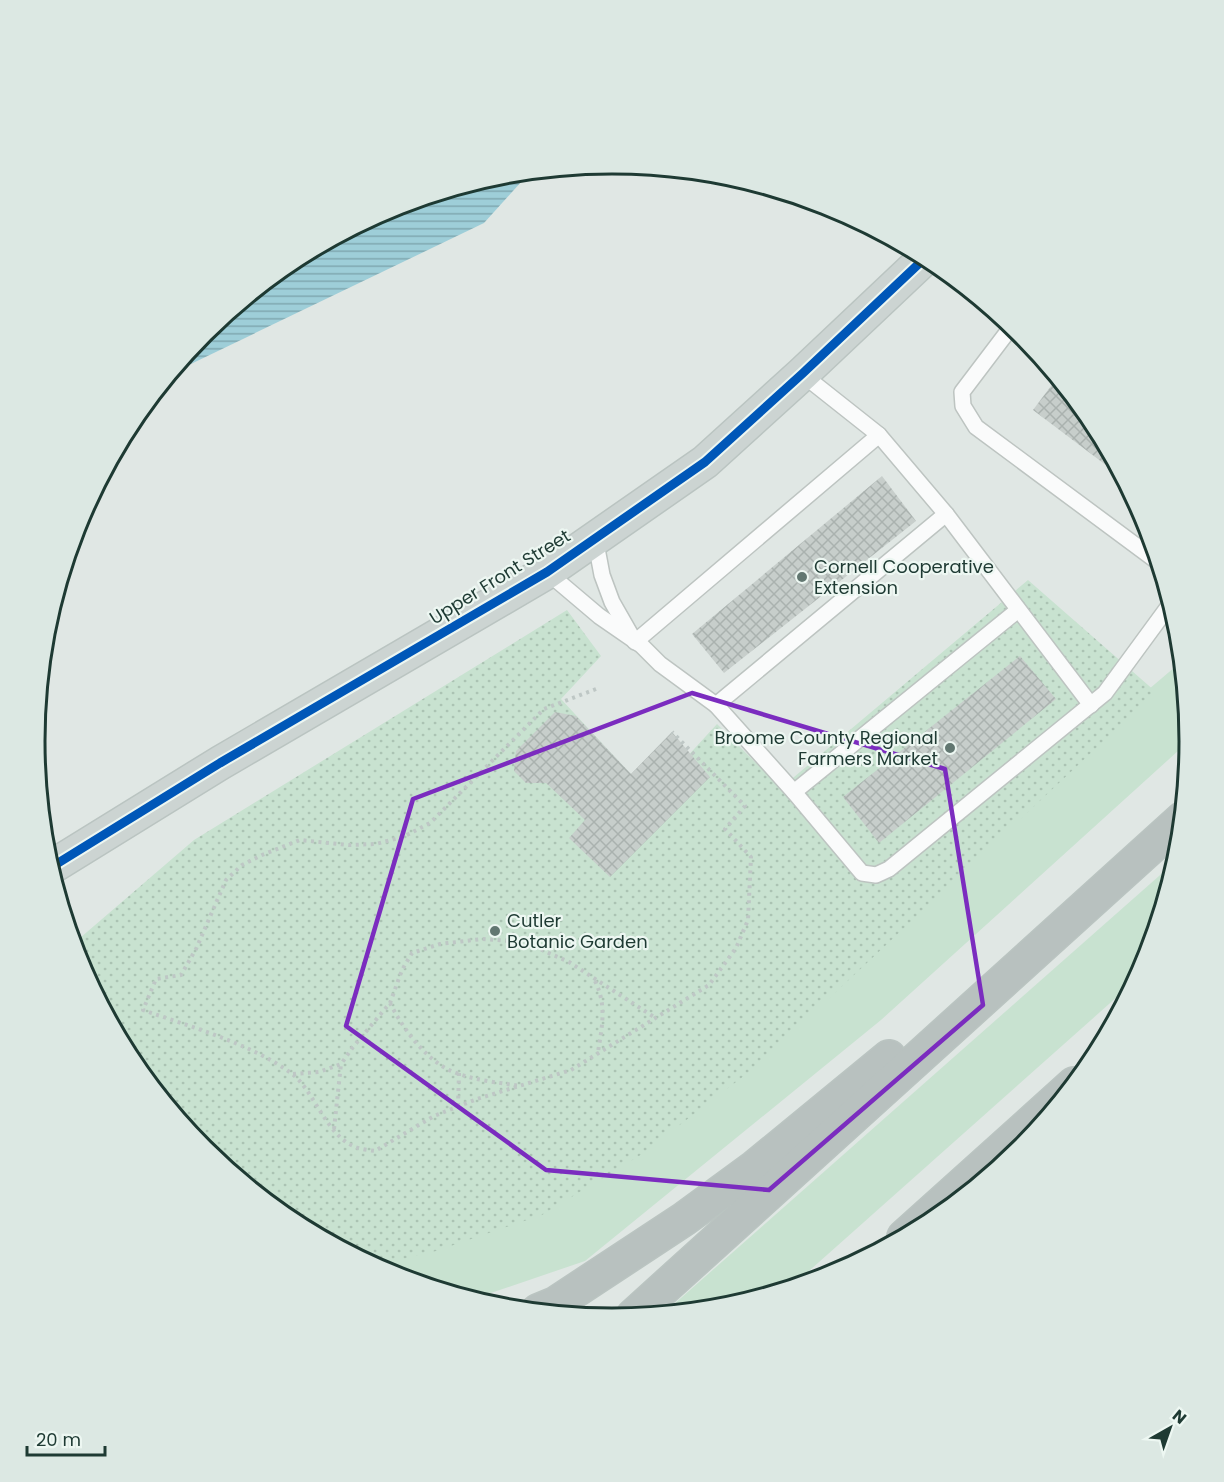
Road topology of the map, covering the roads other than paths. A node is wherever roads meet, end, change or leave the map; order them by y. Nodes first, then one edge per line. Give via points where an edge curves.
1 (918, 264) edge
2 (1006, 334) edge
3 (802, 374) junction
4 (879, 435) junction
5 (946, 513) junction
6 (595, 538) junction
7 (1147, 554) edge
8 (547, 572) junction
9 (1018, 610) junction
10 (1164, 612) edge
11 (635, 642) junction
12 (716, 705) junction
13 (1091, 705) junction
14 (794, 792) junction
15 (1172, 828) edge
16 (58, 863) edge
17 (1028, 960) junction
18 (1030, 1123) edge
19 (948, 1197) edge
20 (553, 1305) edge
21 (643, 1307) edge

1 - 3 main road, Upper Front Street
2 - 7 lane via 962,392 963,406 976,427
3 - 4 lane
3 - 6 main road, Upper Front Street via 705,462
4 - 5 lane
4 - 11 lane
5 - 9 lane
5 - 12 lane
6 - 8 main road, Upper Front Street
6 - 11 lane via 612,602
8 - 11 lane
8 - 16 main road, Upper Front Street via 220,763
9 - 13 lane
9 - 14 lane
10 - 13 lane via 1105,693
11 - 12 lane
12 - 14 lane
13 - 14 lane via 889,869 876,875 862,873
15 - 17 highway
17 - 20 highway via 894,1053 755,1167 684,1219
17 - 21 highway
18 - 19 highway

